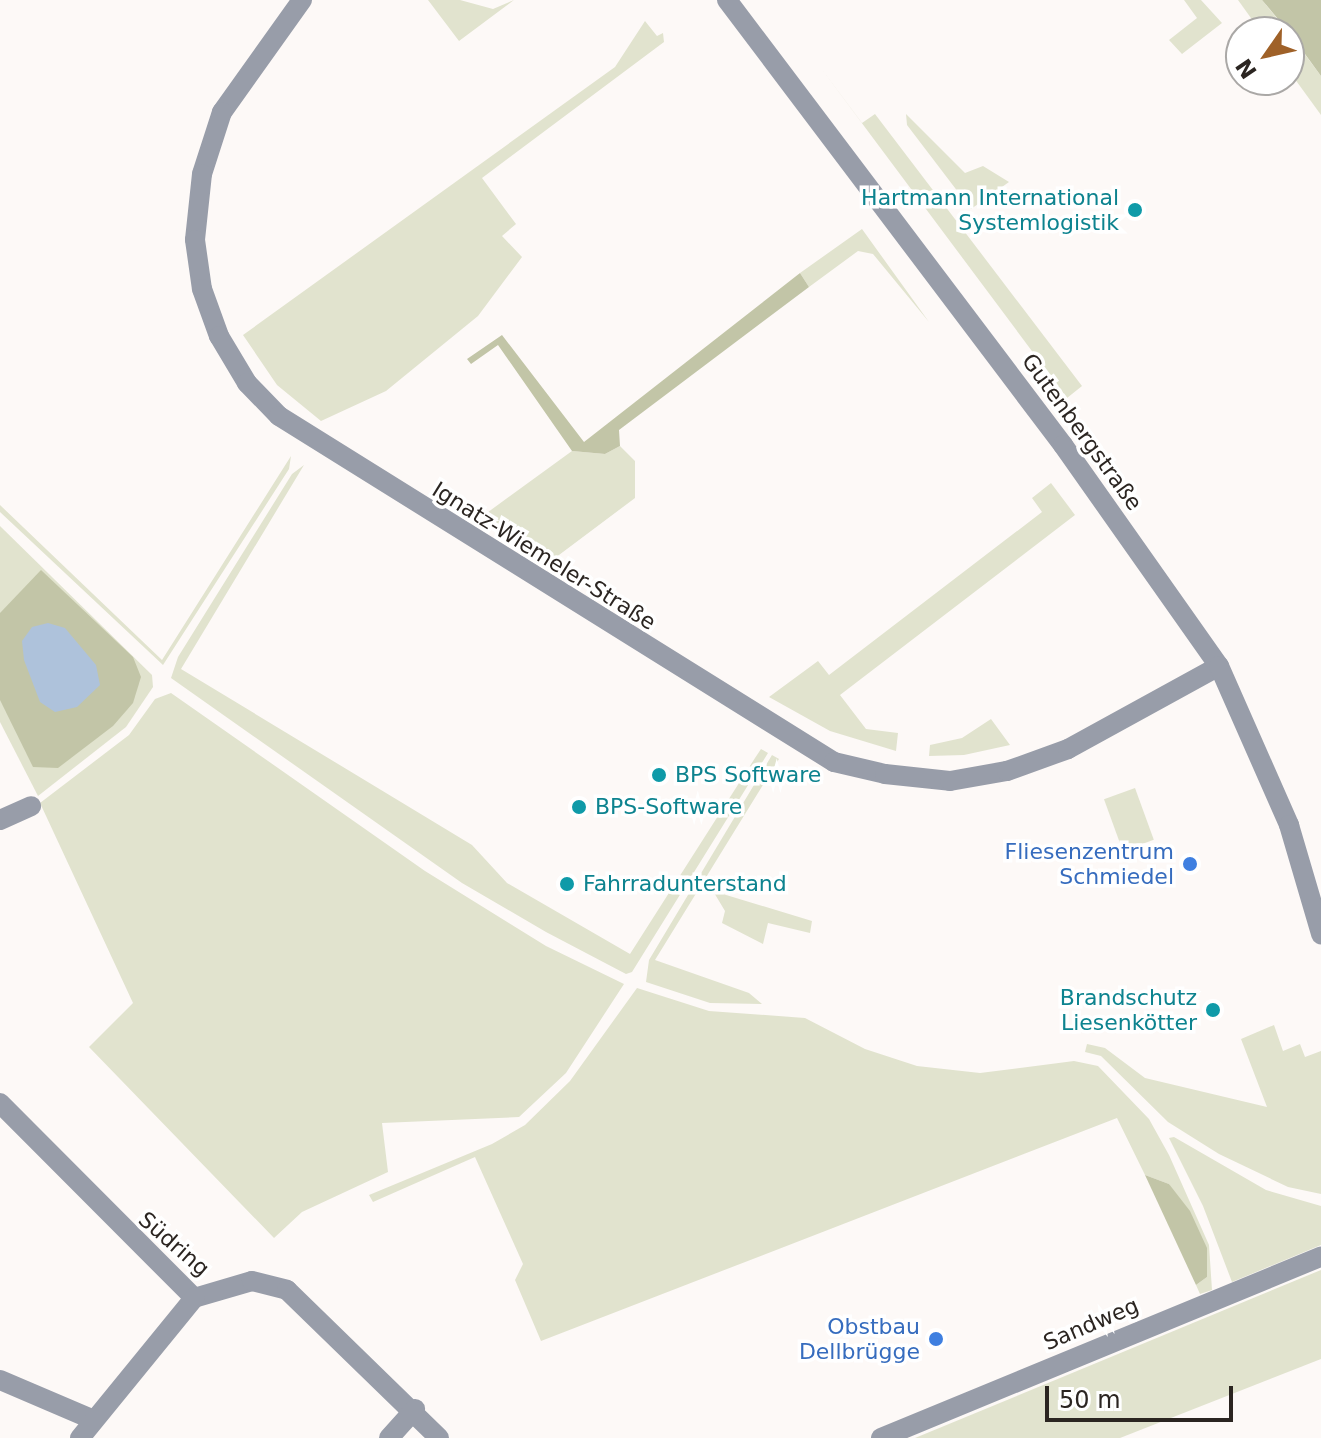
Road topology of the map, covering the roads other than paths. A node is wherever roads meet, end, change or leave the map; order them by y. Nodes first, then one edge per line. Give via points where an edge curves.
1 (302, 0) edge
2 (727, 0) edge
3 (1219, 666) junction
4 (31, 806) dead end
5 (0, 820) edge
6 (1321, 934) edge
7 (0, 1103) edge
8 (1321, 1257) edge
9 (194, 1298) junction
10 (0, 1380) edge
11 (415, 1409) junction
12 (94, 1420) junction
13 (80, 1438) edge
14 (389, 1438) edge
15 (439, 1438) edge
16 (881, 1438) edge

1 - 3 street, Ignatz-Wiemeler-Straße via 222,112 202,174 195,240 202,289 219,336 247,383 279,416 834,762 950,781 1007,771 1068,749
2 - 3 street, Gutenbergstraße via 1063,445
3 - 6 street, Gutenbergstraße via 1289,825
4 - 5 street
7 - 9 street, Südring
8 - 16 street, Sandweg
9 - 11 street, Südring via 252,1281 287,1290
9 - 12 street
10 - 12 street
11 - 14 street
11 - 15 street, Südring
12 - 13 street

